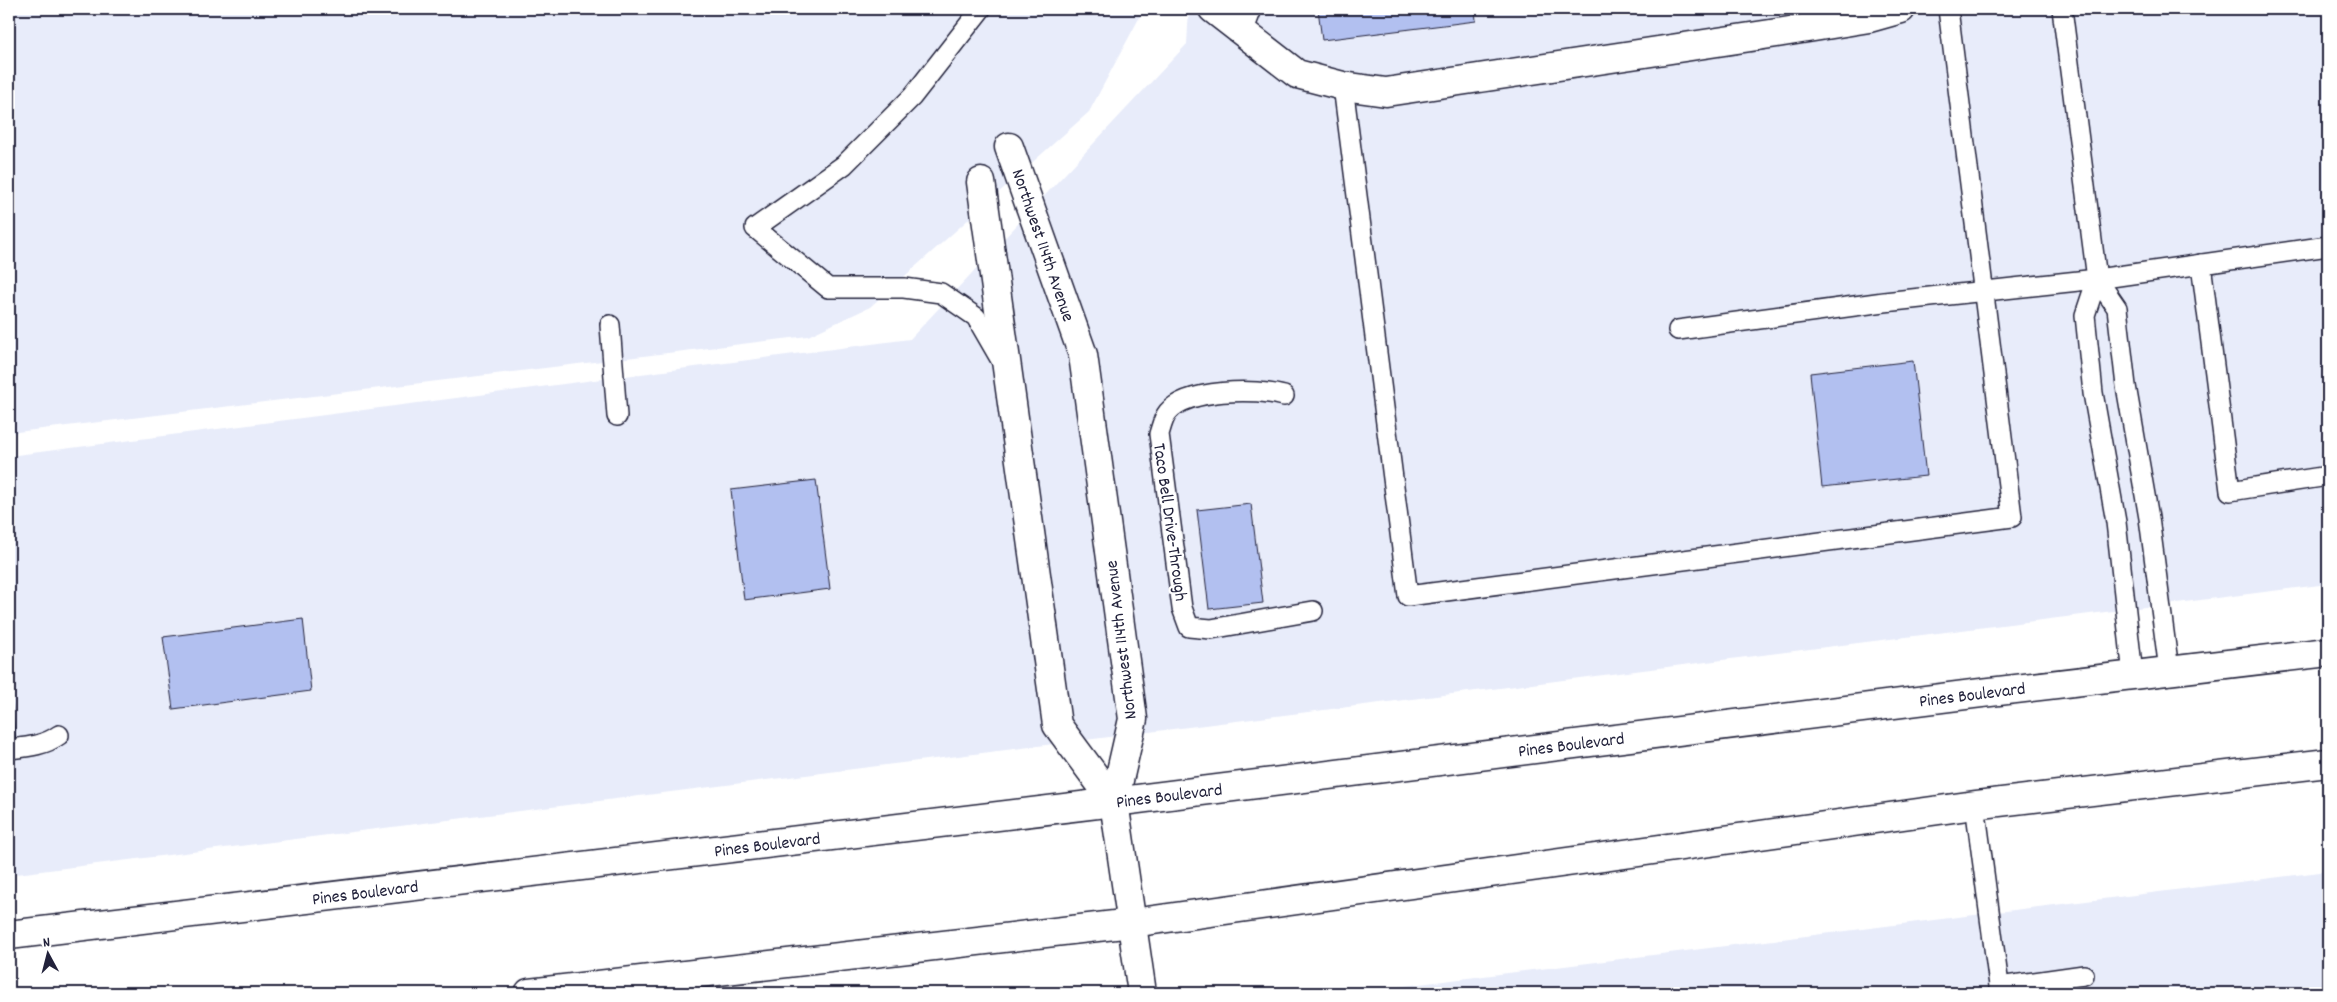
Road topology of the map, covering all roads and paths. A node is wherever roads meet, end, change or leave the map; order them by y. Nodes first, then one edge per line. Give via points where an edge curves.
1 (981, 9) edge
2 (1213, 9) edge
3 (1901, 9) edge
4 (1948, 9) edge
5 (2062, 9) edge
6 (1248, 20) edge
7 (1343, 86) junction
8 (1009, 146) dead end
9 (981, 182) dead end
10 (2328, 246) edge
11 (2201, 264) junction
12 (2097, 279) junction
13 (1983, 290) junction
14 (610, 325) dead end
15 (1678, 330) dead end
16 (1008, 372) junction
17 (1284, 396) dead end
18 (617, 416) dead end
19 (2328, 476) edge
20 (1313, 612) dead end
21 (2328, 652) edge
22 (2169, 670) junction
23 (2133, 675) junction
24 (59, 735) dead end
25 (9, 750) edge
26 (2328, 763) edge
27 (1114, 802) junction
28 (1975, 805) junction
29 (1132, 923) junction
30 (9, 935) edge
31 (2084, 975) dead end
32 (1999, 990) edge
33 (530, 993) edge
34 (1142, 993) edge

1 - 16 lane via 912,96 844,165 755,228 828,288 904,288 941,293 976,317
2 - 6 main road
3 - 7 main road via 1869,18 1786,32 1386,92
4 - 13 lane
5 - 12 lane
6 - 7 main road via 1296,74
7 - 13 lane via 1408,596 2012,518
8 - 27 main road, Northwest 114th Avenue via 1083,355 1133,719
9 - 16 main road
10 - 11 lane
11 - 12 lane
11 - 19 lane via 2230,491
12 - 13 lane
12 - 22 lane via 2117,308
12 - 23 lane via 2084,314 2093,393 2116,522
13 - 15 lane
14 - 18 lane
16 - 27 main road via 1057,725
17 - 20 lane, Taco Bell Drive-Through via 1266,391 1215,394 1184,400 1168,413 1159,434 1162,463 1182,608 1189,627 1211,629
21 - 22 main road, Pines Boulevard
22 - 23 main road, Pines Boulevard
23 - 27 main road, Pines Boulevard
24 - 25 lane via 50,742
26 - 28 main road
27 - 29 main road
27 - 30 main road, Pines Boulevard
28 - 29 main road
28 - 32 lane
29 - 33 main road
29 - 34 main road
31 - 32 lane

